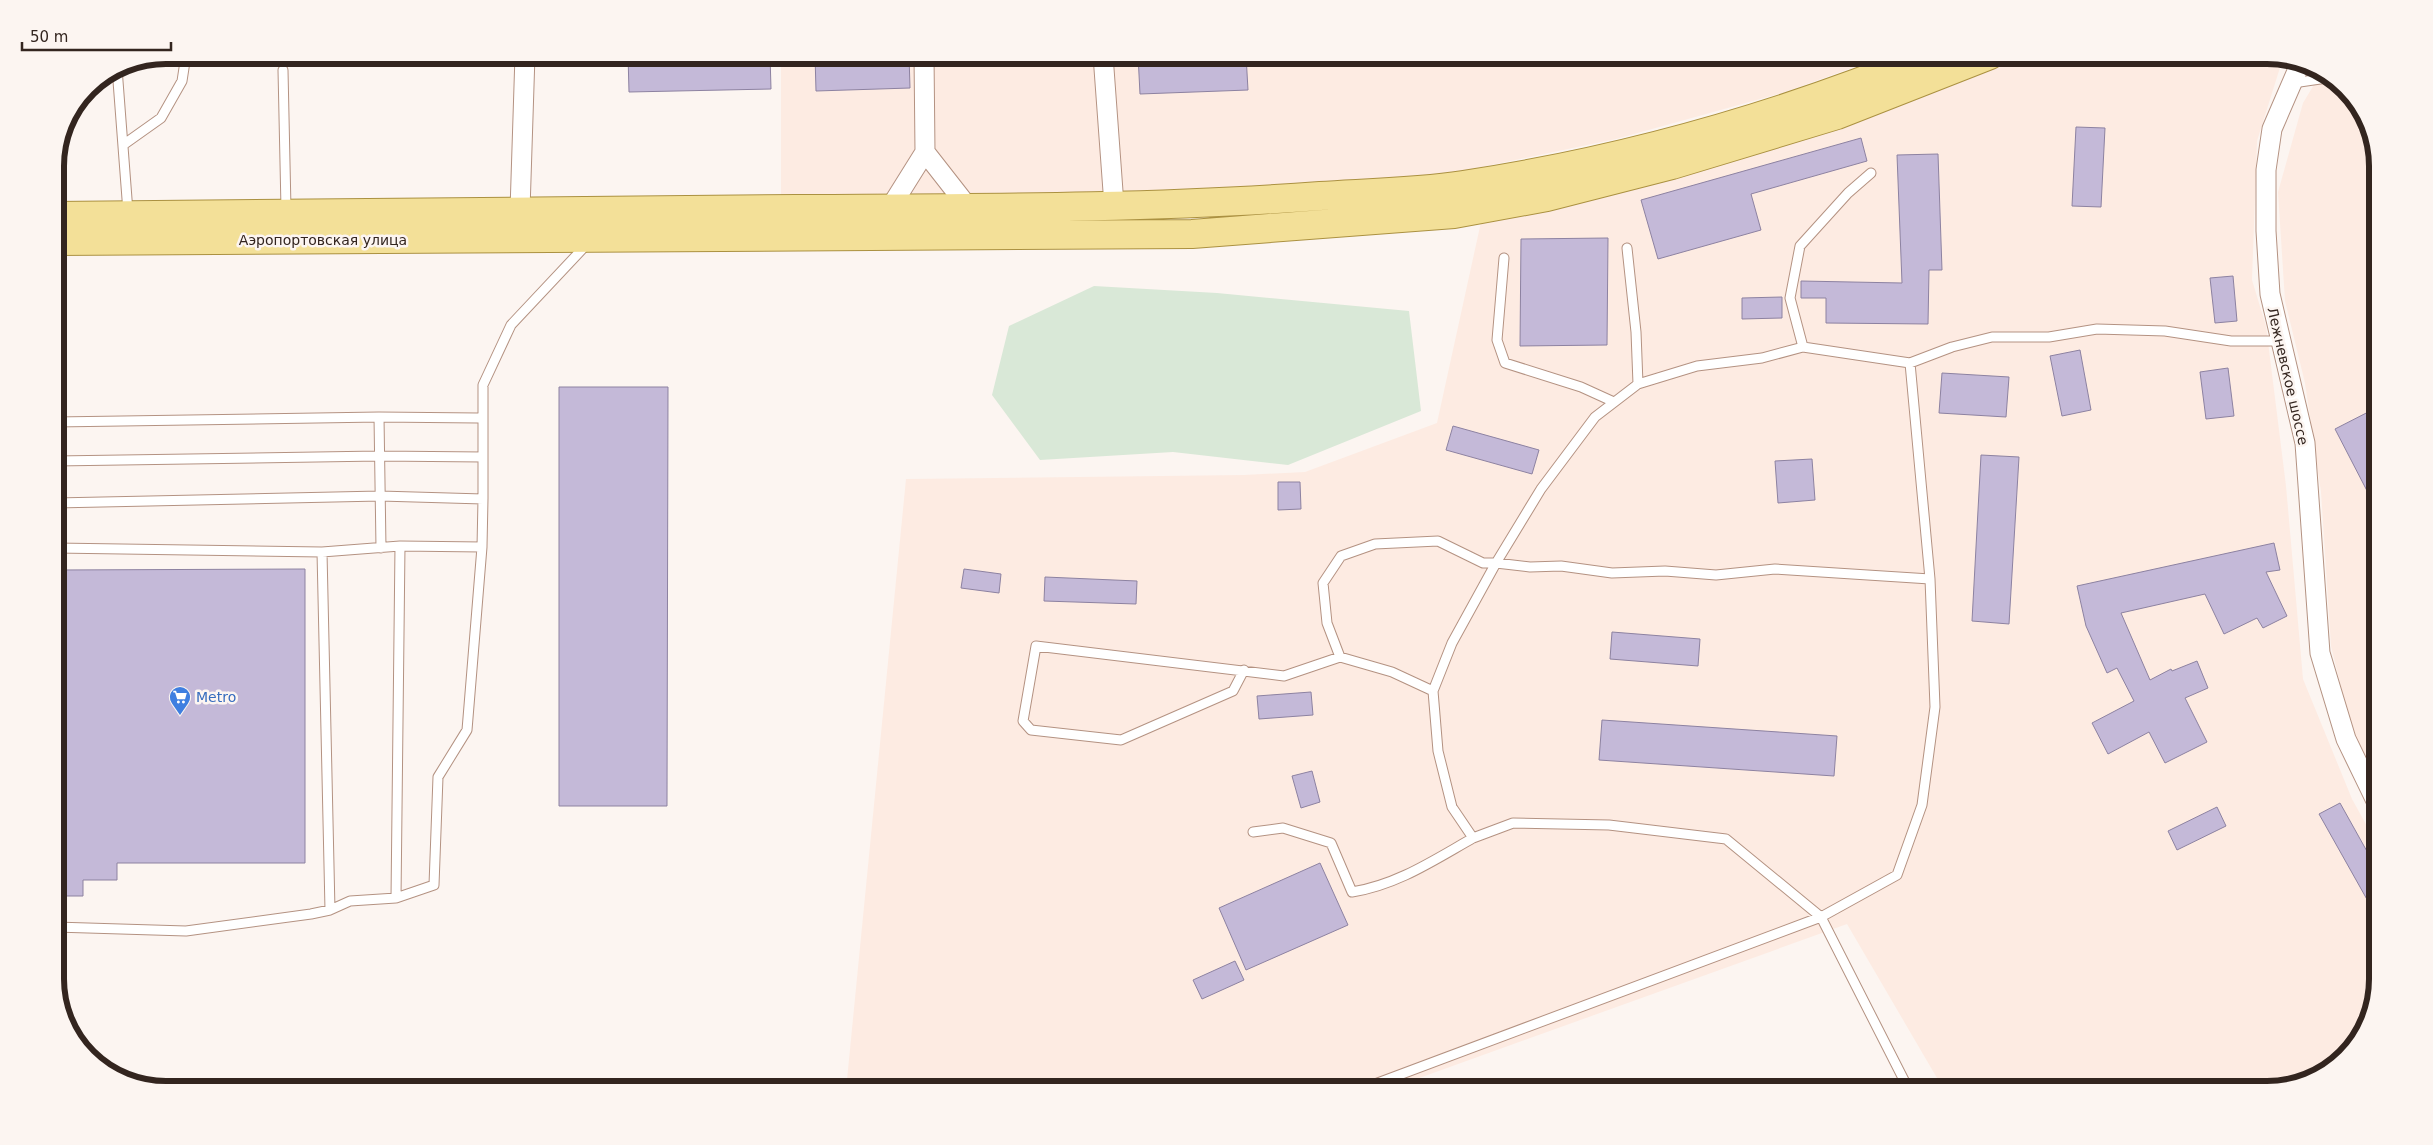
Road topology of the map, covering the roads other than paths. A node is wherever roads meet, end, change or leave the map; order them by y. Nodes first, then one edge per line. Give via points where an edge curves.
1 (185, 64) edge
2 (525, 64) edge
3 (924, 64) edge
4 (1104, 64) edge
5 (1907, 64) edge
6 (1968, 64) edge
7 (2298, 69) edge
8 (284, 70) dead end
9 (118, 76) edge
10 (2321, 79) edge
11 (2292, 84) junction
12 (123, 145) junction
13 (926, 152) junction
14 (1871, 173) dead end
15 (1114, 205) junction
16 (968, 207) junction
17 (890, 208) junction
18 (520, 210) junction
19 (286, 212) junction
20 (128, 215) junction
21 (64, 216) edge
22 (592, 239) junction
23 (64, 241) edge
24 (1627, 248) dead end
25 (1504, 258) dead end
26 (2281, 341) junction
27 (1803, 347) junction
28 (1910, 363) junction
29 (1638, 384) junction
30 (1614, 402) junction
31 (379, 417) junction
32 (478, 418) dead end
33 (64, 422) edge
34 (380, 456) junction
35 (483, 457) junction
36 (64, 461) edge
37 (380, 496) junction
38 (483, 498) junction
39 (64, 503) edge
40 (400, 546) junction
41 (482, 547) junction
42 (64, 548) edge
43 (381, 548) junction
44 (322, 552) junction
45 (1496, 562) junction
46 (1930, 579) junction
47 (1340, 657) junction
48 (1244, 670) junction
49 (1433, 690) junction
50 (2369, 786) edge
51 (1253, 832) dead end
52 (1473, 838) junction
53 (396, 898) junction
54 (330, 910) junction
55 (1821, 917) junction
56 (64, 927) edge
57 (1383, 1081) edge
58 (1904, 1081) edge

1 - 12 lane via 182,81 161,118
2 - 18 street
3 - 13 street
4 - 15 street
5 - 15 main road, Аэропортовская улица via 1767,114 1673,142 1559,169 1457,186 1223,203
6 - 22 main road, Аэропортовская улица via 1838,116 1672,165 1547,197 1454,214 1192,234
7 - 11 street, Лежневское шоссе
8 - 19 lane
9 - 12 lane
10 - 11 lane
11 - 26 street, Лежневское шоссе via 2272,129 2266,170 2270,294
12 - 20 lane
13 - 16 street
13 - 17 street
14 - 27 lane via 1848,193 1800,246 1790,298
15 - 16 main road, Аэропортовская улица
16 - 17 main road, Аэропортовская улица
17 - 18 main road, Аэропортовская улица
18 - 19 main road, Аэропортовская улица
19 - 20 main road, Аэропортовская улица
20 - 21 main road, Аэропортовская улица
22 - 23 main road, Аэропортовская улица
22 - 35 lane via 511,325 483,385
24 - 29 lane
25 - 30 lane via 1497,340 1505,363 1581,387
26 - 28 lane via 2231,341 2165,331 2097,329 2049,337 1992,337 1952,347
26 - 50 street, Лежневское шоссе via 2305,443 2320,653 2346,739
27 - 28 lane
27 - 29 lane via 1762,358 1697,366
28 - 46 lane
29 - 30 lane
30 - 45 lane via 1596,417 1541,489
31 - 32 lane
31 - 33 lane
31 - 34 lane
34 - 35 lane
34 - 36 lane
34 - 37 lane
35 - 38 lane
37 - 38 lane
37 - 39 lane
37 - 43 lane
38 - 41 lane
40 - 41 lane
40 - 43 lane
40 - 53 lane
41 - 53 lane via 467,730 438,777 434,884
42 - 44 lane
43 - 44 lane
44 - 54 lane
45 - 46 lane via 1530,567 1561,566 1612,574 1665,570 1716,575 1775,568
45 - 47 lane via 1483,563 1438,541 1376,544 1341,556 1323,583 1327,623
45 - 49 lane via 1452,643
46 - 55 lane via 1935,707 1922,805 1897,875
47 - 48 lane via 1284,676
47 - 49 lane via 1392,672
48 - 48 lane via 1036,646 1023,721 1031,730 1121,740 1233,691
49 - 52 lane via 1438,751 1452,807
51 - 52 lane via 1283,828 1331,843 1352,892 1378,888
52 - 55 lane via 1513,823 1609,825 1726,839
53 - 54 lane via 350,901
54 - 56 lane via 186,931
55 - 57 lane
55 - 58 lane

